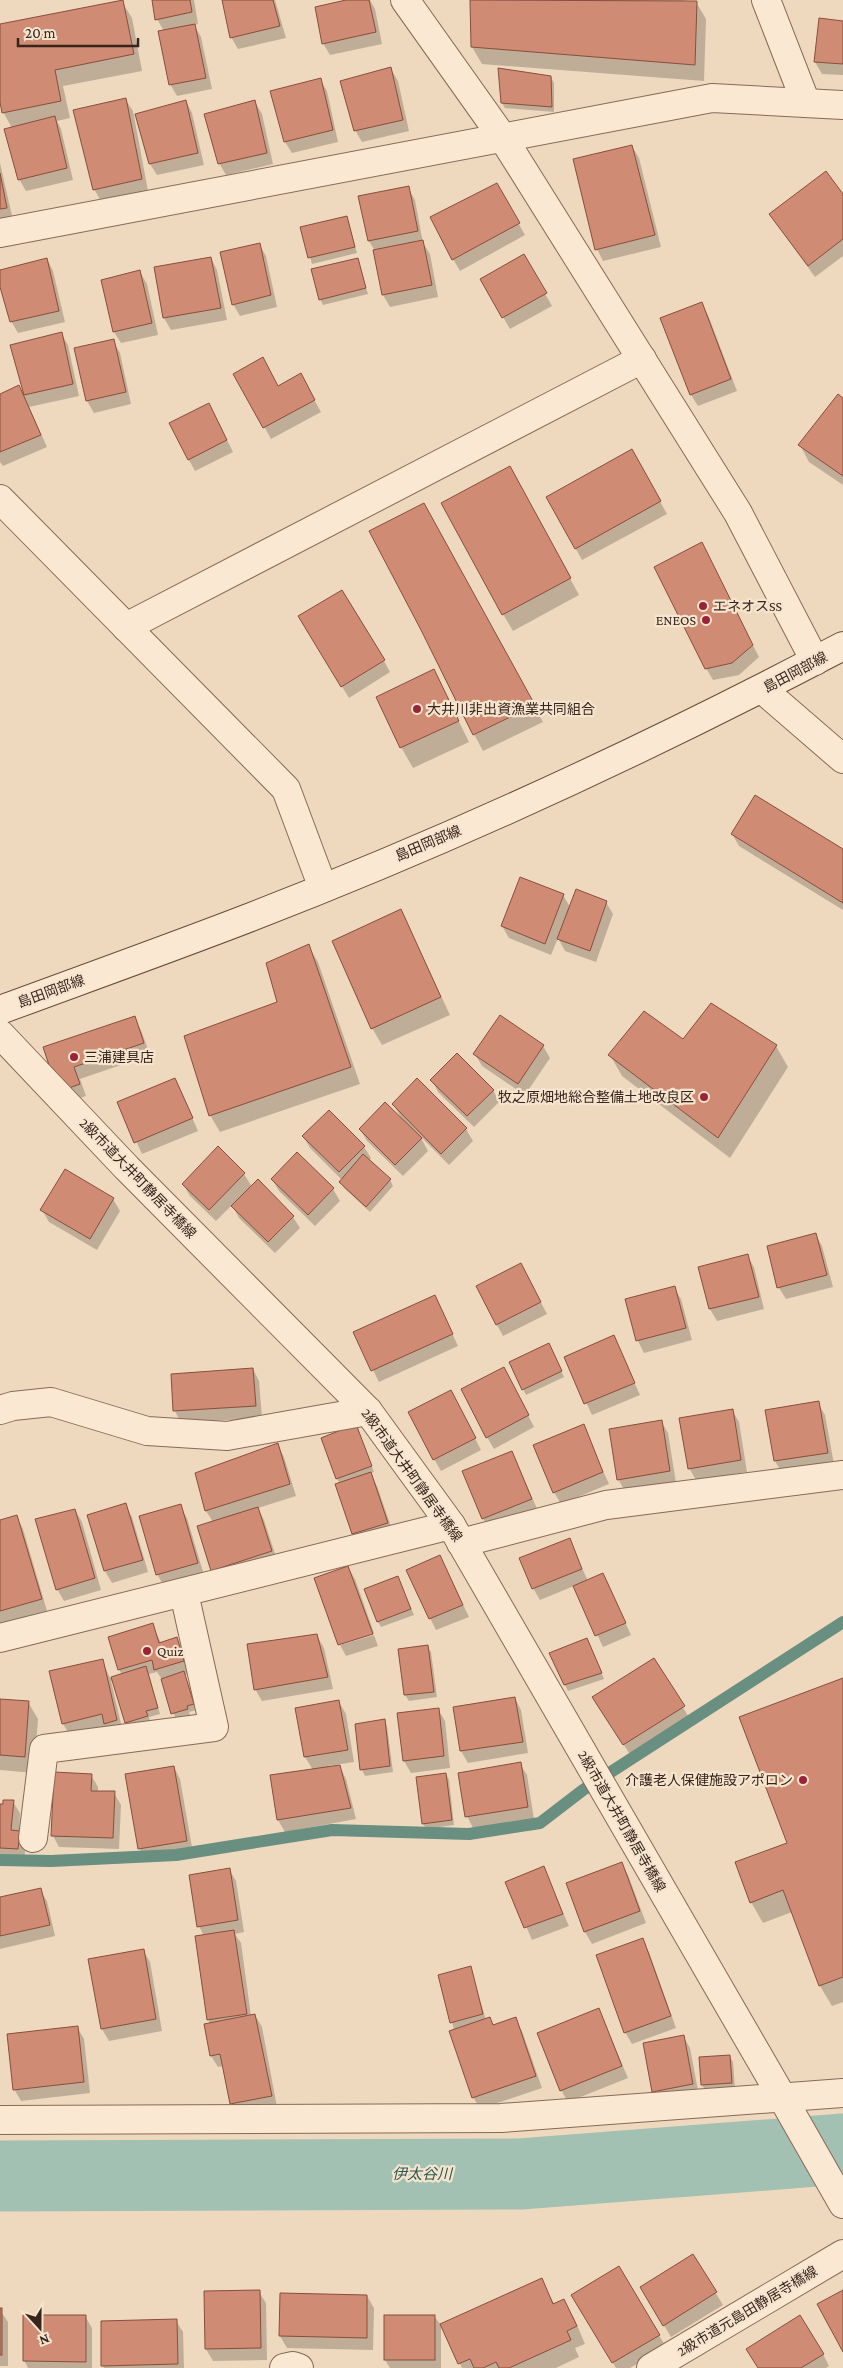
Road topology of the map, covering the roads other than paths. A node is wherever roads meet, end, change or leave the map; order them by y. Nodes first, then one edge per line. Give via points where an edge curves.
1 (405, 0) edge
2 (766, 0) edge
3 (806, 103) junction
4 (843, 104) edge
5 (504, 138) junction
6 (0, 233) edge
7 (642, 359) junction
8 (0, 499) edge
9 (126, 627) junction
10 (843, 646) edge
11 (815, 661) junction
12 (762, 689) junction
13 (843, 759) edge
14 (323, 888) junction
15 (0, 1010) edge
16 (0, 1034) edge
17 (0, 1410) edge
18 (368, 1411) junction
19 (843, 1475) edge
20 (456, 1534) junction
21 (184, 1593) junction
22 (0, 1638) edge
23 (34, 1838) dead end
24 (843, 2093) edge
25 (787, 2105) junction
26 (0, 2120) edge
27 (843, 2204) edge
28 (843, 2254) edge
29 (284, 2368) edge
30 (299, 2368) edge
31 (650, 2368) edge

1 - 5 street
2 - 3 street
3 - 4 street
3 - 5 street via 712,98
5 - 6 street
5 - 7 street
7 - 9 street
7 - 11 street via 738,513
8 - 9 street
9 - 14 street via 286,789
10 - 11 street, 島田岡部線
11 - 12 street, 島田岡部線
12 - 13 street
12 - 14 street, 島田岡部線 via 538,796
14 - 15 street, 島田岡部線
16 - 18 street, 2級市道大井町静居寺橋線 via 127,1168
17 - 18 street via 51,1402 147,1431 227,1436
18 - 20 street, 2級市道大井町静居寺橋線
19 - 20 street via 606,1505
20 - 21 street
20 - 25 street, 2級市道大井町静居寺橋線
21 - 22 street
21 - 23 street via 214,1727 44,1749
24 - 25 street
25 - 26 street via 501,2118
25 - 27 street, 2級市道大井町静居寺橋線
28 - 31 street, 2級市道元島田静居寺橋線
29 - 30 street

